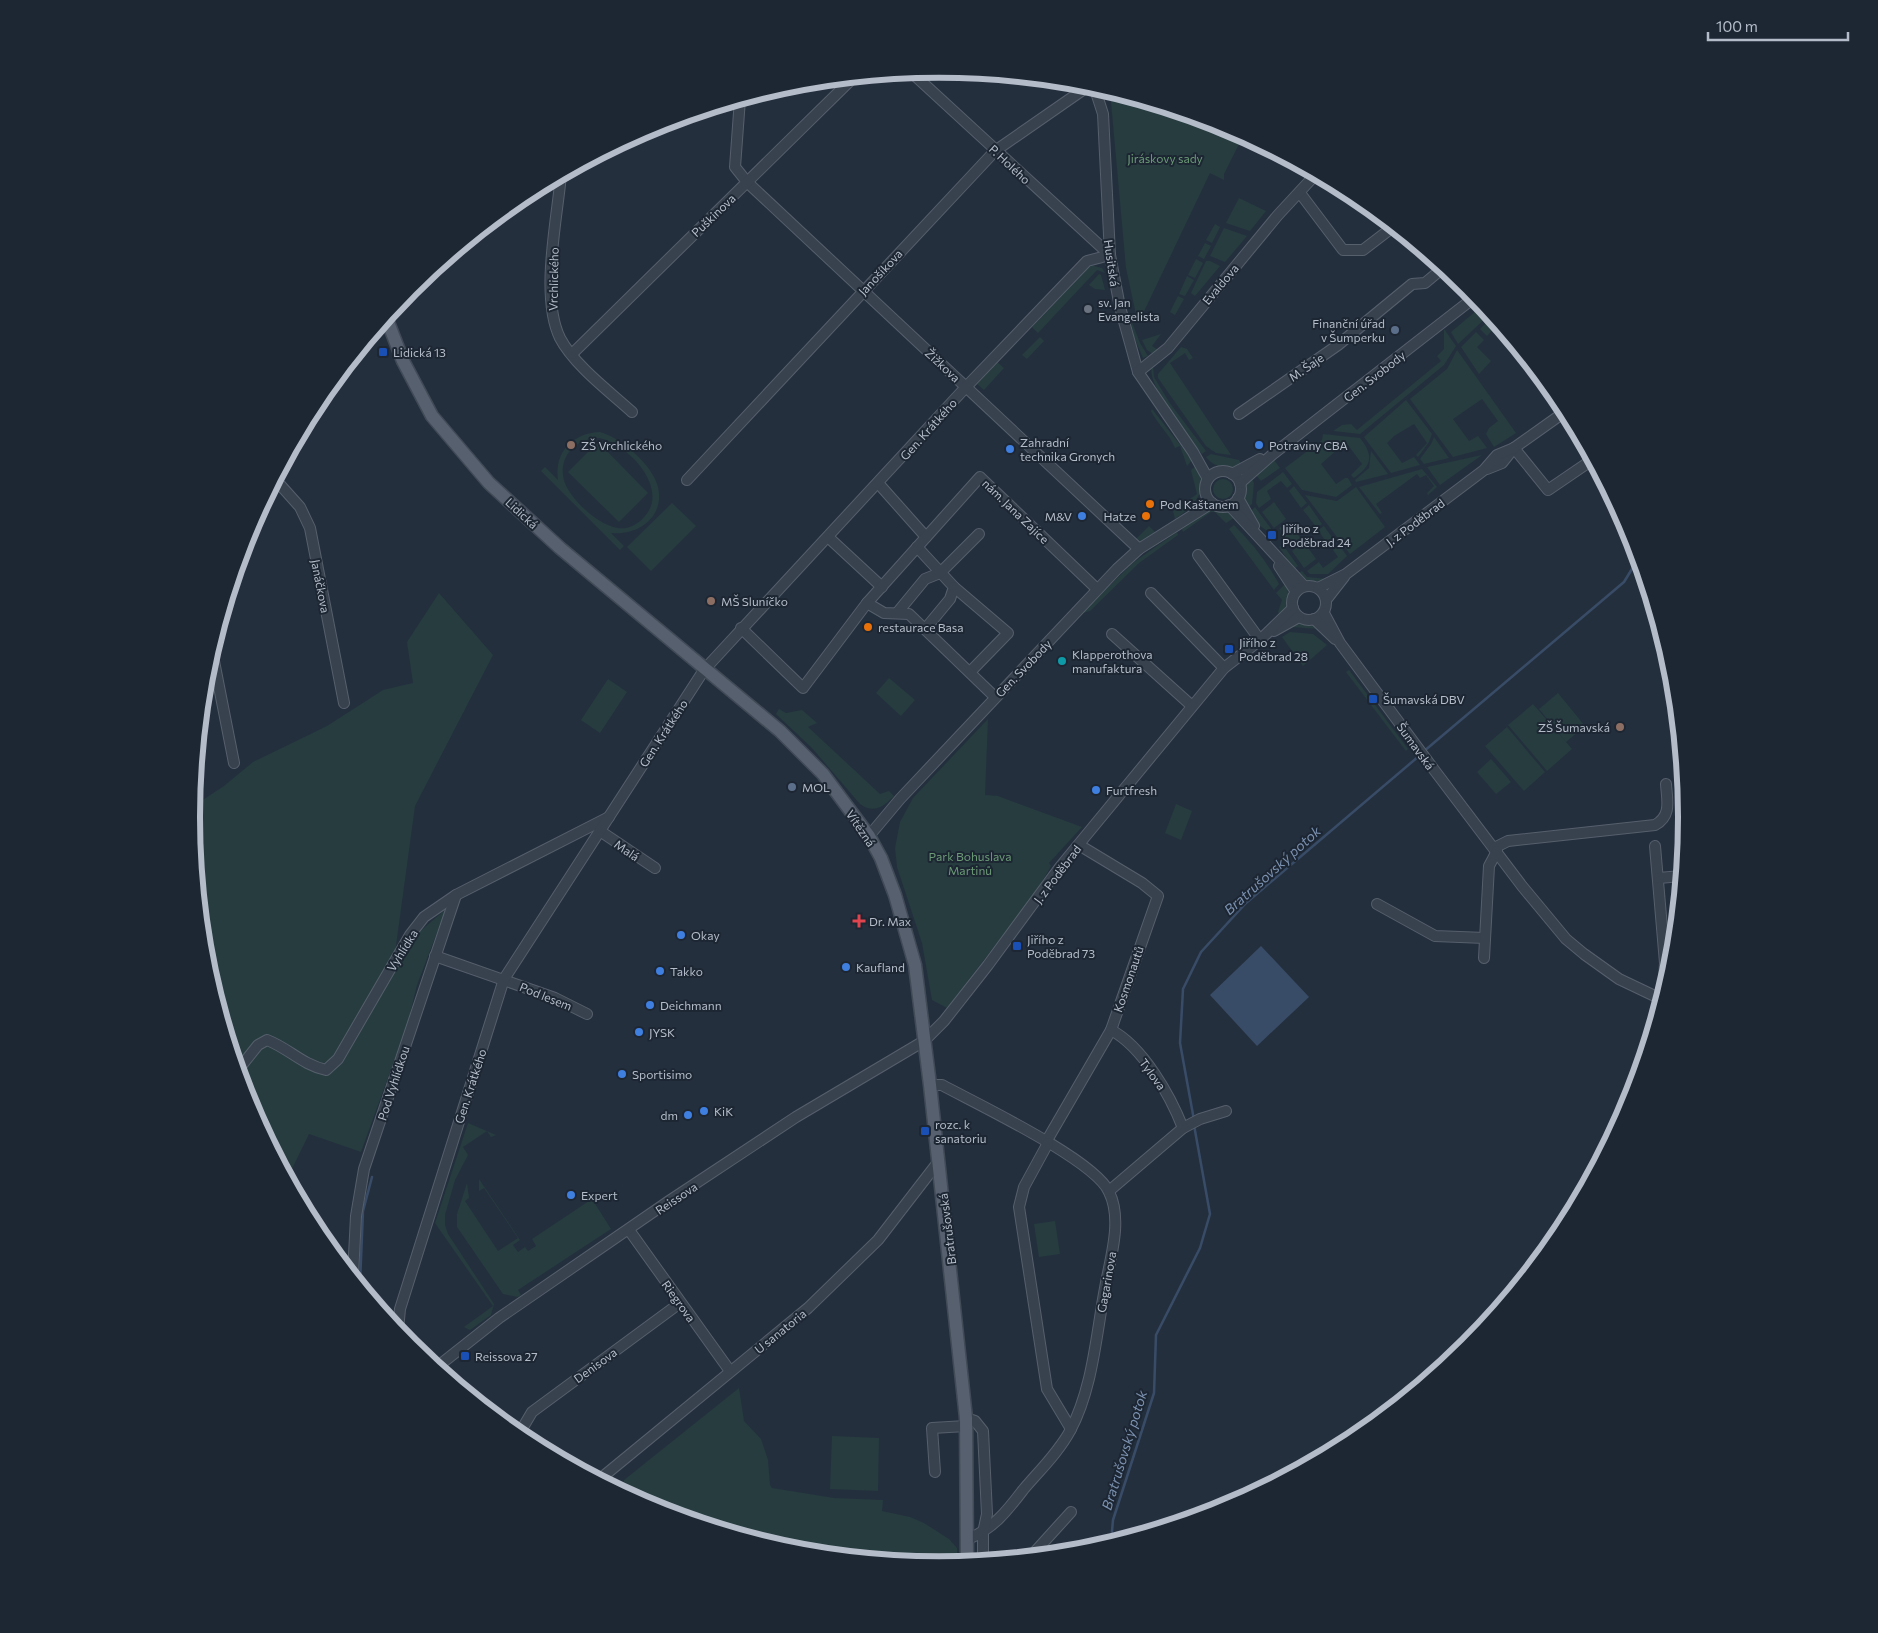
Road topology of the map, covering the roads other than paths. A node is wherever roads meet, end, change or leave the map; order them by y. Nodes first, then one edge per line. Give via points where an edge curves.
1 (918, 78) edge
2 (847, 84) edge
3 (1081, 92) edge
4 (1097, 95) edge
5 (740, 106) edge
6 (995, 151) junction
7 (1312, 179) edge
8 (747, 182) junction
9 (560, 183) edge
10 (1300, 193) junction
11 (1389, 230) edge
12 (1110, 255) junction
13 (1438, 272) edge
14 (862, 290) junction
15 (1470, 302) edge
16 (388, 323) edge
17 (572, 354) junction
18 (1138, 372) junction
19 (966, 386) junction
20 (632, 412) dead end
21 (1239, 414) dead end
22 (1559, 416) edge
23 (1514, 448) junction
24 (1273, 454) junction
25 (1588, 463) edge
26 (1232, 474) junction
27 (1212, 476) junction
28 (687, 480) dead end
29 (878, 483) junction
30 (1240, 483) junction
31 (279, 484) edge
32 (1209, 498) junction
33 (1238, 498) junction
34 (1229, 505) junction
35 (979, 534) dead end
36 (828, 537) junction
37 (926, 537) junction
38 (1267, 546) junction
39 (918, 547) junction
40 (1140, 549) junction
41 (1198, 555) dead end
42 (940, 573) junction
43 (1346, 574) junction
44 (882, 587) junction
45 (954, 587) junction
46 (1318, 588) junction
47 (1098, 589) junction
48 (1300, 589) junction
49 (1151, 593) dead end
50 (1326, 600) junction
51 (867, 604) junction
52 (1293, 608) junction
53 (1324, 612) junction
54 (897, 614) junction
55 (1299, 617) junction
56 (1314, 619) junction
57 (741, 628) junction
58 (926, 628) junction
59 (1112, 634) dead end
60 (1260, 640) junction
61 (1340, 643) junction
62 (215, 667) edge
63 (1224, 668) junction
64 (704, 670) junction
65 (971, 671) junction
66 (995, 697) junction
67 (344, 703) dead end
68 (1192, 706) junction
69 (234, 763) dead end
70 (1666, 784) dead end
71 (609, 817) junction
72 (600, 832) junction
73 (868, 836) junction
74 (1079, 845) junction
75 (1655, 846) dead end
76 (1496, 850) junction
77 (655, 868) dead end
78 (1675, 877) edge
79 (1659, 878) junction
80 (456, 895) junction
81 (1376, 904) dead end
82 (1485, 938) junction
83 (435, 956) junction
84 (1665, 957) edge
85 (1484, 958) dead end
86 (504, 979) junction
87 (1656, 996) edge
88 (587, 1014) dead end
89 (1111, 1030) junction
90 (924, 1041) junction
91 (243, 1064) edge
92 (930, 1085) junction
93 (1226, 1111) dead end
94 (1186, 1126) junction
95 (1047, 1142) junction
96 (939, 1161) junction
97 (1109, 1191) junction
98 (629, 1230) junction
99 (353, 1267) edge
100 (680, 1303) junction
101 (399, 1321) edge
102 (442, 1363) edge
103 (730, 1371) junction
104 (966, 1422) junction
105 (523, 1427) edge
106 (1070, 1429) junction
107 (935, 1472) dead end
108 (605, 1475) edge
109 (1071, 1512) dead end
110 (983, 1533) junction
111 (968, 1539) junction
112 (1038, 1549) edge
113 (983, 1554) edge
114 (967, 1555) edge

1 - 6 street, P. Holého
2 - 8 street, Puškinova
3 - 6 street, Janošíkova
4 - 12 street, Husitská via 1103,114
5 - 8 street, Žižkova via 735,167
6 - 12 street, P. Holého
6 - 14 street, Janošíkova
7 - 10 street, Evaldova
8 - 14 street, Žižkova
8 - 17 street, Puškinova
9 - 17 street, Vrchlického via 554,238 552,314 561,339
10 - 11 street via 1343,250 1363,250
10 - 18 street, Evaldova via 1168,348
12 - 18 street, Husitská
12 - 19 street, Gen. Krátkého via 1087,261
13 - 21 street, M. Šaje via 1425,283 1412,284 1338,345
14 - 19 street, Žižkova
14 - 28 street, Janošíkova
15 - 24 street, Gen. Svobody
16 - 64 main road, Lidická via 402,361 432,416 456,446 489,482 560,548
17 - 20 street, Vrchlického
18 - 27 street, Husitská
19 - 29 street, Gen. Krátkého
19 - 40 street, Žižkova
22 - 23 street, J. z Poděbrad
23 - 25 street via 1548,490
23 - 43 street, J. z Poděbrad via 1502,462 1484,470
24 - 26 street, Gen. Svobody
24 - 30 street, Gen. Svobody
26 - 27 street via 1227,471
26 - 30 street
27 - 32 street, Gen. Svobody
29 - 36 street, Gen. Krátkého
29 - 37 street
30 - 33 street
31 - 67 street, Janáčkova via 300,507 310,528
32 - 34 street via 1223,506
32 - 40 street, Gen. Svobody via 1191,516
33 - 34 street
33 - 38 street
34 - 38 street
35 - 42 street
36 - 44 street
36 - 57 street, Gen. Krátkého
37 - 39 street, nám. Jana Zajíce
37 - 47 street, nám. Jana Zajíce via 980,477
38 - 48 street
39 - 42 street
39 - 44 street, nám. Jana Zajíce
40 - 47 street, Gen. Svobody
41 - 60 street
42 - 45 street
42 - 54 street via 925,579
43 - 46 street, J. z Poděbrad
43 - 50 street, J. z Poděbrad
44 - 51 street, nám. Jana Zajíce
45 - 58 street via 950,599
45 - 65 street via 1008,633
46 - 48 street
46 - 50 street
47 - 66 street, Gen. Svobody
48 - 52 street via 1293,597
49 - 63 street
50 - 53 street, J. z Poděbrad
51 - 54 street via 884,613
51 - 57 street, nám. Jana Zajíce via 803,688
52 - 55 street
52 - 60 street, J. z Poděbrad
53 - 56 street
53 - 61 street, Šumavská
54 - 58 street via 909,614
55 - 56 street
55 - 60 street, J. z Poděbrad
56 - 61 street, Šumavská
57 - 64 street, Gen. Krátkého
58 - 65 street
59 - 68 street
60 - 63 street, J. z Poděbrad
61 - 76 street, Šumavská
62 - 69 street
63 - 68 street, J. z Poděbrad
64 - 71 street, Gen. Krátkého
64 - 73 main road, Vítězná via 780,731 823,774
65 - 66 street
66 - 73 street, Gen. Svobody
68 - 74 street, J. z Poděbrad
70 - 76 street via 1668,811 1655,825 1508,841
71 - 72 street, Gen. Krátkého
71 - 80 street, Vyhlídka
72 - 77 street, Malá
72 - 86 street, Gen. Krátkého
73 - 90 main road, Vítězná via 881,858 895,895 915,965
74 - 89 street, Kosmonautů via 1158,896
74 - 90 street, J. z Poděbrad via 944,1021
75 - 79 street
76 - 82 street via 1489,866
76 - 87 street, Šumavská via 1566,938 1619,979
78 - 79 street
79 - 84 street
80 - 83 street, Pod Vyhlídkou
80 - 91 street, Vyhlídka via 424,917 410,935 338,1059 326,1070 309,1066 267,1040 258,1044
81 - 82 street via 1431,934
82 - 85 street
83 - 86 street, Pod lesem
83 - 99 street, Pod Vyhlídkou via 364,1169 356,1216
86 - 88 street, Pod lesem via 556,998
86 - 101 street, Gen. Krátkého
89 - 94 street, Tylova via 1131,1044 1142,1058
89 - 95 street, Kosmonautů
90 - 92 main road, Bratrušovská
90 - 98 street, Reissova via 796,1118
92 - 95 street, Gagarinova via 942,1085
92 - 96 main road, Bratrušovská
93 - 94 street
94 - 97 street
95 - 97 street, Gagarinova via 1091,1170
95 - 106 street, Kosmonautů via 1024,1188 1019,1207 1046,1390
96 - 103 street, U sanatoria via 878,1240 808,1308
96 - 104 main road, Bratrušovská
97 - 106 street, Gagarinova via 1115,1221 1111,1257 1086,1388
98 - 100 street, Riegrova
98 - 102 street, Reissova via 499,1318
100 - 103 street, Riegrova
100 - 105 street, Denisova via 532,1412
103 - 108 street, U sanatoria
104 - 107 street via 932,1428
104 - 110 street via 975,1420 983,1431 986,1514
104 - 111 main road, Bratrušovská
106 - 110 street, Gagarinova via 1062,1444 1000,1518
109 - 112 street
110 - 111 street, Gagarinova
110 - 113 street
111 - 114 main road, Bratrušovská

